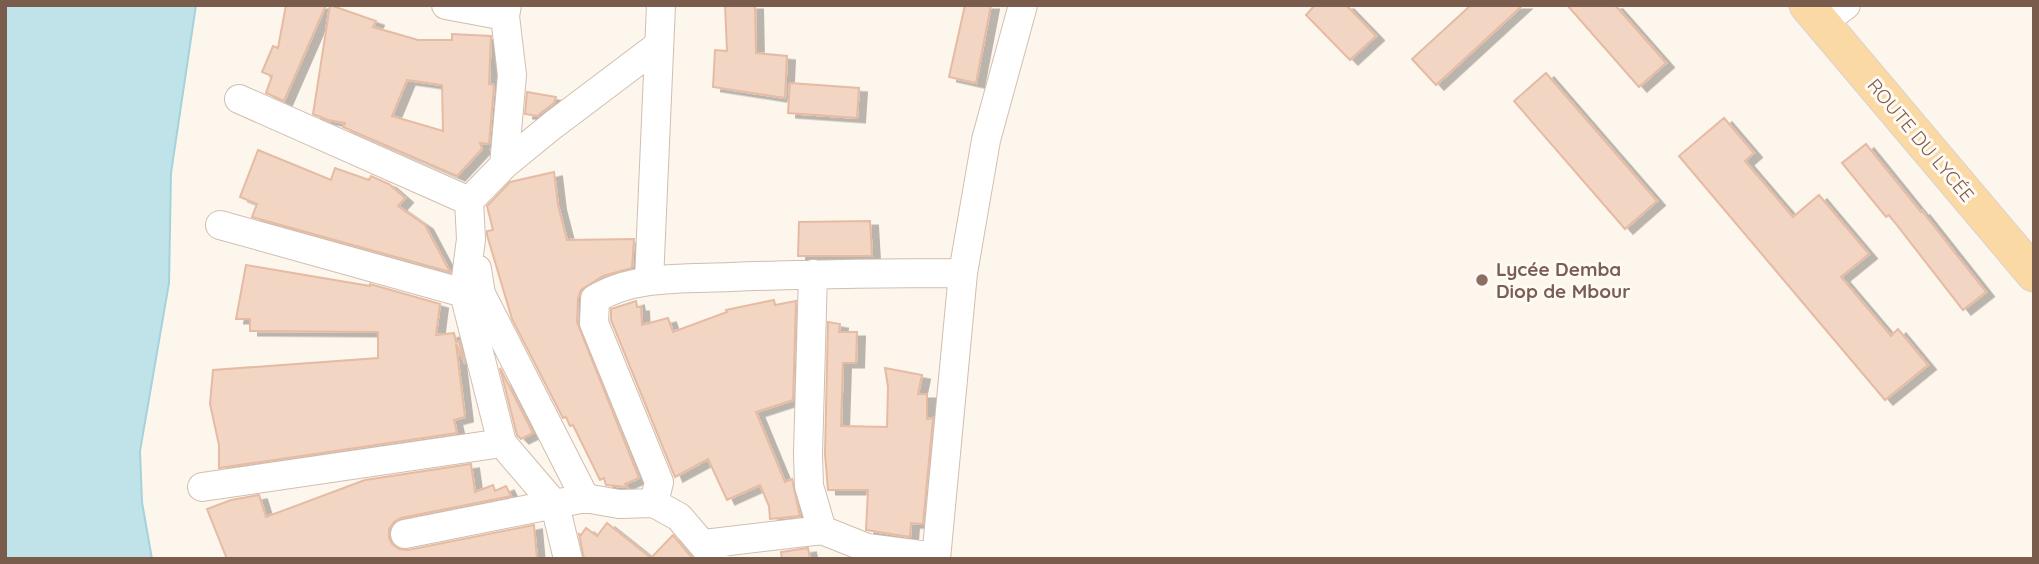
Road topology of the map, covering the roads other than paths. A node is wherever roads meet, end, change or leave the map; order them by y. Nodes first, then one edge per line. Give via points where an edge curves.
1 (446, 5) edge
2 (661, 5) edge
3 (1023, 5) edge
4 (506, 10) edge
5 (1825, 11) edge
6 (659, 45) junction
7 (239, 99) dead end
8 (504, 165) junction
9 (469, 201) junction
10 (220, 225) dead end
11 (471, 239) junction
12 (963, 273) junction
13 (813, 274) junction
14 (2034, 274) edge
15 (649, 281) junction
16 (464, 293) junction
17 (502, 443) junction
18 (202, 487) dead end
19 (585, 498) junction
20 (654, 503) junction
21 (555, 505) junction
22 (822, 530) junction
23 (405, 534) dead end
24 (709, 551) edge
25 (936, 558) edge
26 (568, 559) edge

1 - 4 street
2 - 6 street
3 - 12 street via 986,140
4 - 8 street via 512,75
5 - 14 main road, ROUTE DU LYCÉE
6 - 8 street
6 - 15 street
7 - 9 street
8 - 9 street
9 - 11 street
10 - 16 street
11 - 16 street
11 - 19 street via 481,293
12 - 13 street
12 - 25 street
13 - 15 street
13 - 22 street via 809,486
15 - 20 street via 595,299 594,323 659,482
16 - 17 street
17 - 18 street
17 - 21 street
19 - 20 street
19 - 21 street
20 - 24 street via 679,517
21 - 23 street
21 - 26 street
22 - 24 street
22 - 25 street via 867,548

